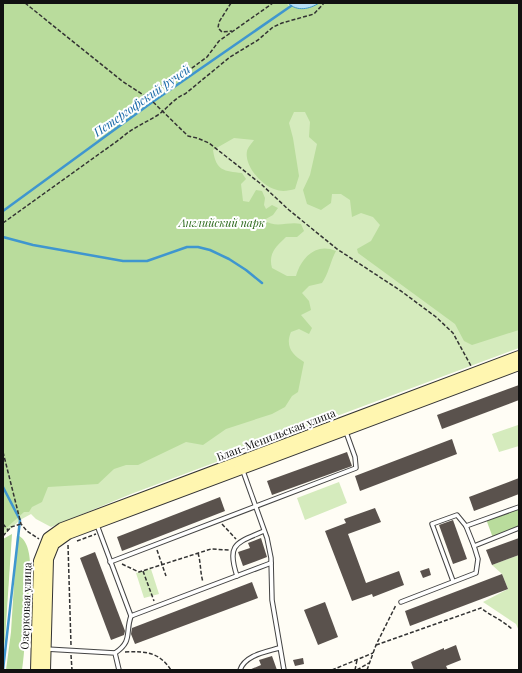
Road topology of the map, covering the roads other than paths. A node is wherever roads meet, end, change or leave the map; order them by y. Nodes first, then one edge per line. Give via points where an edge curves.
1 (519, 356) edge
2 (519, 365) edge
3 (345, 426) junction
4 (241, 465) junction
5 (256, 505) junction
6 (519, 507) edge
7 (96, 524) junction
8 (466, 526) junction
9 (519, 528) edge
10 (264, 531) junction
11 (48, 546) joint
12 (474, 546) junction
13 (110, 562) junction
14 (271, 563) junction
15 (237, 576) junction
16 (454, 581) junction
17 (400, 602) road end
18 (130, 616) junction
19 (41, 648) junction
20 (279, 648) junction
21 (115, 653) junction
22 (36, 670) edge
23 (44, 670) edge
24 (119, 670) edge
25 (240, 670) edge
26 (284, 670) edge

1 - 3 street, Блан-Менильская улица
2 - 3 street, Блан-Менильская улица
3 - 4 street, Блан-Менильская улица
3 - 5 lane via 356,468
4 - 5 lane
4 - 7 street, Блан-Менильская улица
5 - 10 lane
5 - 13 lane
6 - 8 lane
7 - 11 street, Блан-Менильская улица via 68,534
7 - 13 lane
8 - 12 lane
8 - 16 lane via 457,515 432,524
9 - 12 lane
10 - 14 lane
10 - 15 lane via 239,543 233,550 231,560
11 - 19 street, Озерковая улица
12 - 16 lane via 478,558 476,573
13 - 18 lane
14 - 15 lane
14 - 20 lane via 272,600
15 - 18 lane
16 - 17 lane
18 - 21 lane via 127,628 129,637 123,648
19 - 21 lane
19 - 22 street, Озерковая улица
19 - 23 street, Озерковая улица
20 - 25 lane via 249,659
20 - 26 lane
21 - 24 lane

